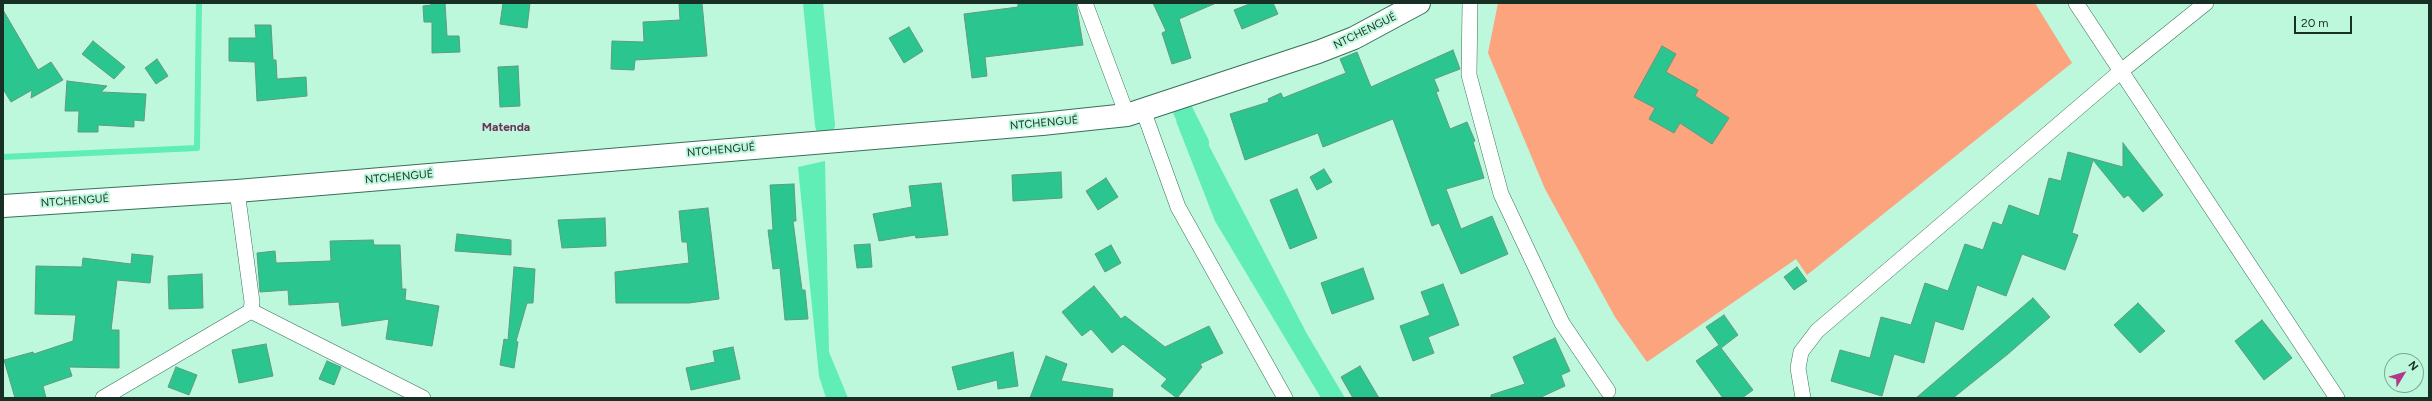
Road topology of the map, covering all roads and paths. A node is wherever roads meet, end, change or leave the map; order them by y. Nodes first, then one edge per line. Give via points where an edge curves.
1 (1085, 3) edge
2 (1419, 3) edge
3 (1470, 3) edge
4 (2076, 3) edge
5 (2206, 3) edge
6 (2120, 72) junction
7 (1135, 112) junction
8 (237, 191) junction
9 (3, 206) edge
10 (251, 311) junction
11 (1608, 391) dead end
12 (103, 398) edge
13 (423, 398) edge
14 (1285, 398) edge
15 (1803, 398) edge
16 (2337, 398) edge

1 - 7 street
2 - 7 main road, NTCHENGUÉ via 1326,50
3 - 11 street via 1469,75 1501,194 1562,323
4 - 6 street
5 - 6 street
6 - 15 street via 1817,331 1801,352 1798,368
6 - 16 street
7 - 8 main road, NTCHENGUÉ via 1042,124
7 - 14 street via 1178,207
8 - 9 main road, NTCHENGUÉ
8 - 10 street via 246,246
10 - 12 street
10 - 13 street

